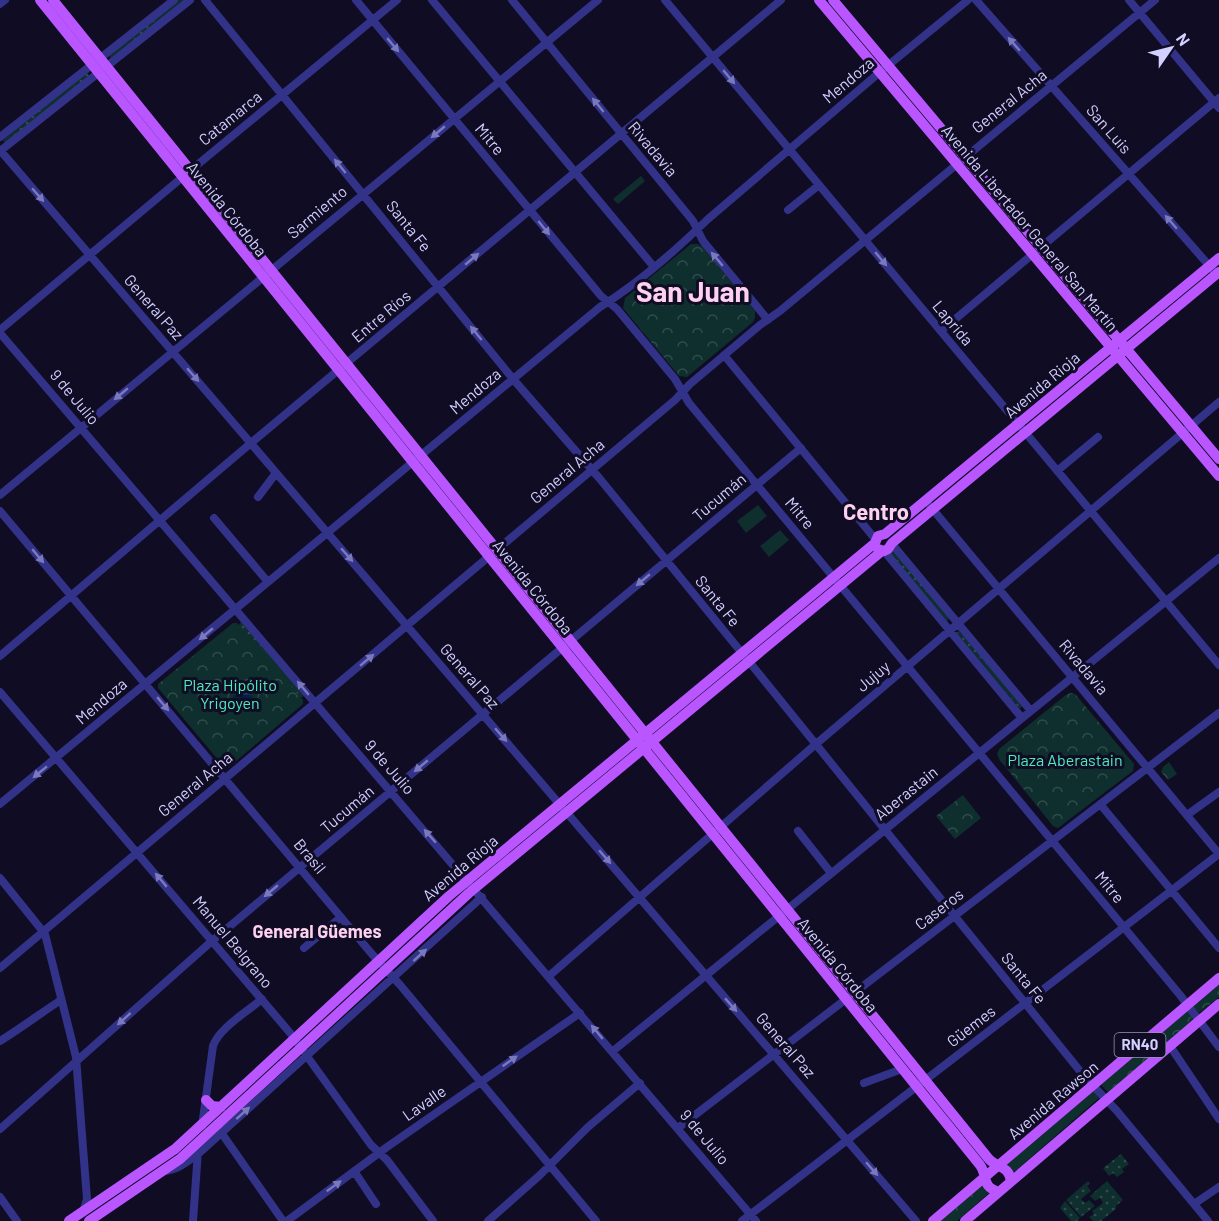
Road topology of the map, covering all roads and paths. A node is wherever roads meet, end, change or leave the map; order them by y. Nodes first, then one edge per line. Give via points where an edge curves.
1 (5, 0) edge
2 (40, 0) edge
3 (53, 0) edge
4 (174, 0) edge
5 (190, 0) edge
6 (205, 0) edge
7 (356, 0) edge
8 (398, 0) edge
9 (432, 0) edge
10 (512, 0) edge
11 (598, 0) edge
12 (665, 0) edge
13 (782, 0) edge
14 (819, 0) edge
15 (833, 0) edge
16 (968, 0) edge
17 (976, 0) edge
18 (1130, 0) edge
19 (1155, 0) edge
20 (0, 4) edge
21 (1140, 13) junction
22 (373, 20) junction
23 (546, 42) junction
24 (712, 57) junction
25 (99, 66) junction
26 (884, 69) junction
27 (499, 81) junction
28 (1051, 86) junction
29 (282, 95) junction
30 (1217, 103) edge
31 (454, 118) junction
32 (621, 134) junction
33 (0, 137) edge
34 (789, 150) junction
35 (0, 151) edge
36 (961, 160) junction
37 (575, 172) junction
38 (187, 174) junction
39 (1128, 174) junction
40 (819, 185) junction
41 (363, 194) junction
42 (530, 210) junction
43 (788, 210) dead end
44 (697, 229) junction
45 (865, 240) junction
46 (1037, 251) junction
47 (89, 255) junction
48 (1219, 258) edge
49 (654, 267) junction
50 (267, 273) junction
51 (1216, 273) edge
52 (439, 287) junction
53 (608, 302) junction
54 (768, 320) junction
55 (0, 331) edge
56 (941, 331) junction
57 (1119, 348) junction
58 (172, 351) junction
59 (724, 355) junction
60 (343, 367) junction
61 (513, 379) junction
62 (682, 392) junction
63 (1219, 402) edge
64 (81, 428) junction
65 (1022, 428) junction
66 (1187, 429) junction
67 (1098, 437) dead end
68 (251, 443) junction
69 (801, 448) junction
70 (416, 459) junction
71 (1219, 459) edge
72 (592, 470) junction
73 (1058, 471) junction
74 (276, 473) junction
75 (1219, 476) edge
76 (757, 485) junction
77 (0, 495) edge
78 (258, 497) dead end
79 (929, 505) junction
80 (0, 511) edge
81 (1091, 511) junction
82 (214, 518) dead end
83 (160, 521) junction
84 (327, 532) junction
85 (884, 543) junction
86 (493, 553) junction
87 (1219, 558) edge
88 (666, 561) junction
89 (837, 581) junction
90 (268, 582) junction
91 (999, 588) junction
92 (71, 596) junction
93 (1166, 601) junction
94 (235, 609) junction
95 (958, 623) junction
96 (408, 626) junction
97 (949, 630) junction
98 (566, 644) junction
99 (0, 656) edge
100 (745, 657) junction
101 (1219, 665) edge
102 (907, 666) junction
103 (1072, 677) junction
104 (146, 683) junction
105 (0, 692) edge
106 (315, 703) junction
107 (1031, 711) junction
108 (1219, 713) edge
109 (483, 714) junction
110 (1022, 718) junction
111 (644, 741) junction
112 (816, 744) junction
113 (979, 753) junction
114 (56, 758) junction
115 (1148, 768) junction
116 (226, 779) junction
117 (391, 791) junction
118 (1219, 792) edge
119 (0, 804) edge
120 (1100, 804) junction
121 (563, 808) junction
122 (1187, 815) junction
123 (885, 829) junction
124 (716, 830) junction
125 (798, 831) dead end
126 (1052, 841) junction
127 (138, 852) junction
128 (1219, 854) edge
129 (300, 867) junction
130 (831, 873) junction
131 (0, 878) edge
132 (471, 884) junction
133 (1172, 891) junction
134 (482, 897) junction
135 (639, 897) junction
136 (783, 912) junction
137 (955, 916) junction
138 (341, 917) junction
139 (1124, 927) junction
140 (43, 932) junction
141 (212, 941) junction
142 (304, 948) dead end
143 (1219, 948) edge
144 (0, 968) edge
145 (380, 975) junction
146 (706, 975) junction
147 (549, 976) junction
148 (394, 978) junction
149 (1219, 978) edge
150 (359, 979) junction
151 (850, 996) junction
152 (262, 999) junction
153 (62, 1000) junction
154 (1025, 1003) junction
155 (1219, 1004) edge
156 (1187, 1005) junction
157 (580, 1013) junction
158 (316, 1018) junction
159 (1199, 1021) junction
160 (0, 1041) edge
161 (307, 1044) junction
162 (1170, 1046) junction
163 (1219, 1047) edge
164 (613, 1051) junction
165 (774, 1055) junction
166 (76, 1062) junction
167 (902, 1070) junction
168 (480, 1082) junction
169 (640, 1083) junction
170 (864, 1083) dead end
171 (921, 1083) junction
172 (1093, 1085) junction
173 (239, 1090) junction
174 (206, 1100) junction
175 (1107, 1100) junction
176 (221, 1107) junction
177 (1219, 1119) edge
178 (202, 1124) junction
179 (678, 1128) junction
180 (0, 1129) edge
181 (219, 1129) junction
182 (847, 1140) junction
183 (200, 1141) junction
184 (380, 1153) junction
185 (198, 1154) junction
186 (175, 1162) junction
187 (999, 1165) junction
188 (549, 1166) junction
189 (163, 1171) junction
190 (354, 1171) junction
191 (984, 1178) junction
192 (1011, 1181) junction
193 (1219, 1187) edge
194 (999, 1192) junction
195 (0, 1197) edge
196 (91, 1202) junction
197 (376, 1204) dead end
198 (1194, 1204) junction
199 (113, 1205) junction
200 (86, 1216) edge
201 (754, 1218) edge
202 (17, 1221) edge
203 (69, 1221) edge
204 (193, 1221) edge
205 (285, 1221) edge
206 (433, 1221) edge
207 (488, 1221) edge
208 (596, 1221) edge
209 (742, 1221) edge
210 (916, 1221) edge
211 (933, 1221) edge
212 (965, 1221) edge
213 (1208, 1221) edge

1 - 20 street
2 - 25 main road, Avenida Córdoba
3 - 25 main road, Avenida Córdoba
4 - 25 street
5 - 25 street
6 - 29 street, Santa Fe
7 - 22 street, Mitre
8 - 22 street, Catamarca
9 - 27 street
10 - 23 street, Rivadavia
11 - 23 street, Sarmiento
12 - 24 street, Laprida
13 - 24 street, Entre Ríos
14 - 26 main road, Avenida Libertador General San Martín
15 - 26 main road, Avenida Libertador General San Martín
16 - 26 street, Mendoza
28 -> 17 street, San Luis
18 - 21 street
19 - 21 street, General Acha
21 - 28 street, General Acha
21 - 30 street
22 - 29 street, Catamarca
22 -> 31 street, Mitre
23 - 27 street, Sarmiento
32 -> 23 street, Rivadavia
24 - 32 street, Entre Ríos
24 -> 34 street, Laprida
25 - 33 street
25 - 35 street
25 - 38 main road, Avenida Córdoba
26 - 34 street, Mendoza
26 - 36 main road, Avenida Libertador General San Martín
27 - 31 street, Sarmiento
27 - 37 street
28 - 36 street, General Acha
28 - 39 street, San Luis
29 - 38 street, Catamarca
41 -> 29 street, Santa Fe
30 - 39 street
31 -> 41 street, Sarmiento
31 - 42 street, Mitre
32 - 37 street, Entre Ríos
32 - 44 street, Rivadavia
34 - 40 street, Laprida
34 - 44 street, Mendoza
35 -> 47 street, General Paz
36 - 45 street, General Acha
36 - 46 main road, Avenida Libertador General San Martín
37 - 42 street, Entre Ríos
37 - 49 street
38 - 47 street, Catamarca
38 - 50 main road, Avenida Córdoba
39 - 46 street
51 -> 39 street, San Luis
40 - 43 street
40 - 45 street, Laprida
41 - 50 street, Sarmiento
41 - 52 street, Santa Fe
52 -> 42 street, Entre Ríos
42 -> 53 street, Mitre
44 - 49 street, Mendoza
54 -> 44 street, Rivadavia
45 - 54 street, General Acha
45 -> 56 street, Laprida
46 - 56 street
46 - 57 main road, Avenida Libertador General San Martín
47 - 55 street, Catamarca
47 - 58 street, General Paz
48 - 51 main road, Avenida Rioja
49 - 53 street, Mendoza
50 - 58 street, Sarmiento
50 - 60 main road, Avenida Córdoba
51 - 57 main road, Avenida Rioja
52 - 60 street, Entre Ríos
61 -> 52 street, Santa Fe
53 - 61 street, Mendoza
53 - 62 street, Mitre
54 - 59 street, General Acha
55 - 64 street, 9 de Julio
56 - 65 street, Laprida
57 - 65 main road, Avenida Rioja
57 - 66 main road, Avenida Libertador General San Martín
58 -> 64 street, Sarmiento
58 -> 68 street, General Paz
59 - 62 street, General Acha
59 - 69 street
60 - 68 street, Entre Ríos
60 - 70 main road, Avenida Córdoba
61 - 70 street, Mendoza
61 - 72 street, Santa Fe
62 - 72 street, General Acha
62 - 76 street, Mitre
63 - 66 street, Jujuy
64 - 77 street, Sarmiento
64 - 83 street, 9 de Julio
65 - 73 street, Laprida
65 - 79 main road, Avenida Rioja
66 - 71 main road, Avenida Libertador General San Martín
66 - 75 main road, Avenida Libertador General San Martín
66 - 81 street, Jujuy
67 - 73 street
68 - 74 street, General Paz
68 - 83 street, Entre Ríos
69 - 76 street, Tucumán
69 - 85 street
70 - 84 street, Mendoza
70 - 86 main road, Avenida Córdoba
72 - 86 street, General Acha
72 - 88 street, Santa Fe
73 - 81 street, Laprida
74 - 78 street
74 - 84 street, General Paz
76 - 88 street, Tucumán
76 - 89 street, Mitre
79 - 85 main road, Avenida Rioja
79 - 91 street, Rivadavia
80 -> 92 street, Brasil
81 - 91 street, Jujuy
81 - 93 street, Laprida
82 - 90 street
83 - 92 street, Entre Ríos
83 - 94 street, 9 de Julio
84 - 90 street, Mendoza
84 -> 96 street, General Paz
85 - 89 main road, Avenida Rioja
85 - 95 street
85 - 97 street
86 - 96 street, General Acha
86 - 98 main road, Avenida Córdoba
87 - 93 street, Aberastain
88 -> 98 street, Tucumán
88 - 100 street, Santa Fe
89 - 100 main road, Avenida Rioja
89 - 102 street, Mitre
90 - 94 street, Mendoza
91 - 95 street, Jujuy
91 - 103 street, Rivadavia
92 - 99 street, Entre Ríos
92 - 104 street, Brasil
93 - 101 street, Laprida
93 - 103 street, Aberastain
94 -> 104 street, Mendoza
106 -> 94 street, 9 de Julio
95 - 97 street, Jujuy
95 - 107 street
106 -> 96 street, General Acha
96 - 109 street, General Paz
97 - 102 street, Jujuy
97 - 110 street
98 - 109 street, Tucumán
98 - 111 main road, Avenida Córdoba
100 - 111 main road, Avenida Rioja
100 - 112 street, Santa Fe
102 - 112 street, Jujuy
102 - 113 street, Mitre
103 - 107 street, Aberastain
103 - 115 street, Rivadavia
104 - 114 street, Mendoza
104 -> 116 street, Brasil
105 - 114 street, Manuel Belgrano
106 - 116 street, General Acha
106 - 117 street, 9 de Julio
107 - 110 street, Aberastain
108 - 115 street, Caseros
109 -> 117 street, Tucumán
109 -> 121 street, General Paz
110 - 113 street, Aberastain
111 - 121 main road, Avenida Rioja
111 - 124 main road, Avenida Córdoba
112 - 123 street, Santa Fe
112 - 124 street, Jujuy
113 - 123 street, Aberastain
113 - 126 street, Mitre
114 -> 119 street, Mendoza
114 - 127 street, Manuel Belgrano
115 - 120 street, Caseros
115 - 122 street, Rivadavia
116 - 127 street, General Acha
116 - 129 street, Brasil
117 - 129 street, Tucumán
132 -> 117 street, 9 de Julio
118 - 122 street
120 - 126 street, Caseros
120 - 133 street
121 - 132 main road, Avenida Rioja
121 -> 135 street, General Paz
122 - 128 street, Rivadavia
123 - 130 street, Aberastain
123 - 137 street, Santa Fe
124 - 135 street, Jujuy
124 - 136 main road, Avenida Córdoba
125 - 130 street
126 - 137 street, Caseros
126 - 139 street, Mitre
127 - 140 street, General Acha
141 -> 127 street, Manuel Belgrano
128 - 133 street, Güemes
129 - 138 street, Brasil
129 -> 141 street, Tucumán
130 - 136 street, Aberastain
131 - 140 street
132 - 134 street, 9 de Julio
132 - 145 main road, Avenida Rioja via 447,913
132 - 145 main road, Avenida Rioja via 406,935
133 - 139 street, Güemes
133 - 143 street
134 - 147 street, 9 de Julio
148 -> 134 street, Avenida Rioja
135 - 146 street, General Paz
135 - 147 street, Jujuy
136 - 146 street, Aberastain
136 - 151 main road, Avenida Córdoba
137 - 151 street, Caseros
137 - 154 street, Santa Fe
138 - 142 street
138 - 145 street, Brasil
139 - 154 street, Güemes
139 - 156 street, Mitre
140 - 144 street, General Acha
140 - 153 street
141 - 152 street, Manuel Belgrano
141 -> 166 street, Tucumán
145 - 148 street, Brasil
145 - 148 street, Avenida Rioja
145 - 150 main road, Avenida Rioja
145 - 150 main road
145 - 161 main road, Avenida Rioja
146 - 164 street, Aberastain
146 -> 165 street, General Paz
147 - 157 street, 9 de Julio
148 - 168 street, Brasil
149 - 156 main road, Avenida Rawson / RN40
150 - 158 main road, Avenida Rioja
151 - 165 street, Caseros
151 - 167 main road, Avenida Córdoba
151 - 171 main road, Avenida Córdoba
152 - 161 street, Manuel Belgrano
152 - 174 street via 215,1039
153 - 160 street
153 - 166 street
154 - 171 street, Güemes
154 - 172 street, Santa Fe
155 - 159 main road, RN40
156 - 159 street, Mitre
156 - 172 main road, Avenida Rawson / RN40
164 -> 157 street, 9 de Julio
168 -> 157 street, Lavalle
158 - 161 main road, Avenida Rioja
158 - 161 main road
159 - 162 main road, RN40
159 - 163 street, Mitre
161 - 173 main road, Avenida Rioja
181 -> 161 street, Avenida Rioja
161 - 181 main road, Avenida Rioja via 294,1044
161 - 184 street, Manuel Belgrano via 371,1145
162 - 175 main road, RN40
162 - 177 street
164 - 169 street, 9 de Julio
165 - 179 street, Caseros
165 - 182 street, General Paz
166 - 180 street, Tucumán
166 - 196 street
167 - 170 street
167 - 171 main road, Avenida Córdoba
168 - 184 street, Lavalle
168 - 188 street, Brasil
169 - 179 street, 9 de Julio
169 - 188 street
171 - 182 street, Güemes
171 - 187 main road, Avenida Córdoba via 992,1163
171 - 191 main road, Avenida Córdoba via 984,1170
172 - 175 street, Santa Fe
172 - 187 main road, Avenida Rawson / RN40
173 - 176 main road, Avenida Rioja
173 - 181 main road via 236,1100 218,1117
174 - 176 main road
174 - 178 street
175 - 192 main road, RN40
175 - 198 street, Santa Fe
176 - 178 main road, Avenida Rioja
178 - 183 street
178 - 186 main road
178 - 196 main road, Avenida Rioja via 171,1152
179 - 201 street, 9 de Julio
181 - 183 main road, Avenida Rioja
181 - 185 street, Avenida Rioja
181 - 205 street
182 - 201 street, Güemes
182 -> 210 street, General Paz
183 - 185 street
183 - 186 main road, Avenida Rioja
184 - 190 street, Lavalle
184 - 206 street, Manuel Belgrano
185 - 189 street, Avenida Rioja via 179,1167
185 - 204 street
186 - 189 main road, Avenida Rioja
187 - 191 main road, Avenida Rawson / RN40
187 - 192 main road, Avenida Córdoba
188 - 207 street
188 - 208 street, Brasil
189 - 199 main road, Avenida Rioja
190 - 197 street
205 -> 190 street, Lavalle
191 - 194 main road, Avenida Córdoba via 988,1186
191 - 211 main road, Avenida Rawson / RN40
192 - 194 main road, RN40
193 - 198 street
194 - 212 main road, RN40
195 - 202 street
196 - 199 street
196 - 200 main road, Avenida Rioja
198 - 213 street, Santa Fe
199 - 200 main road, Avenida Rioja
200 - 203 main road, Avenida Rioja
201 - 209 street, Güemes

